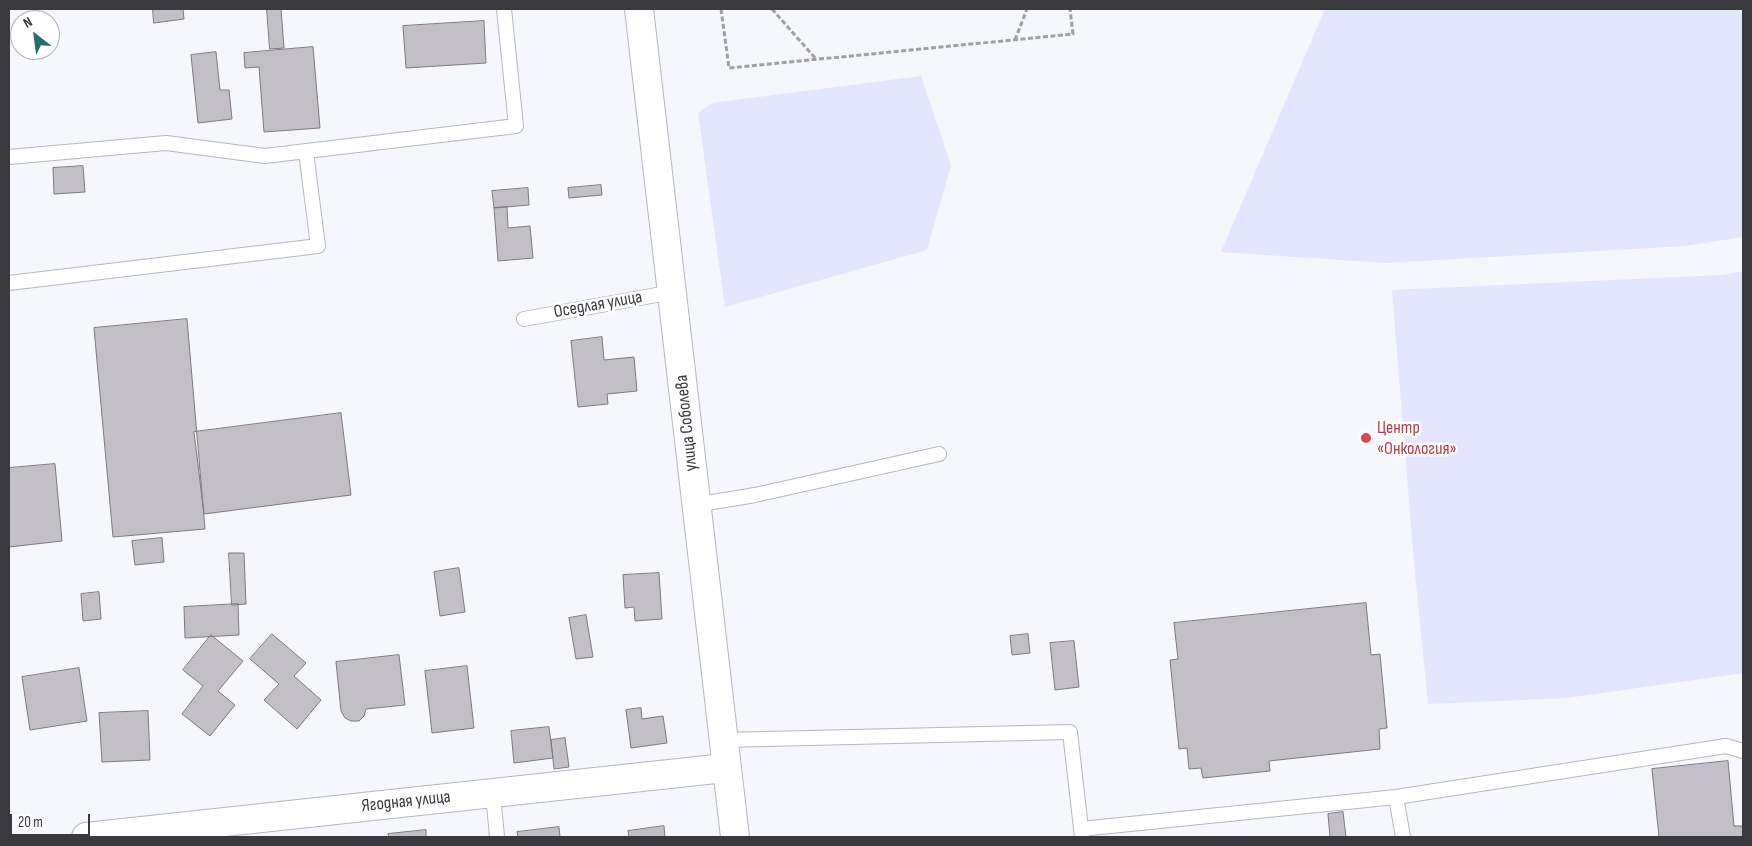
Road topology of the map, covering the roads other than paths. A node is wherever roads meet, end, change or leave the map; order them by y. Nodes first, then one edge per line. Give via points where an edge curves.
1 (504, 9) edge
2 (639, 9) edge
3 (306, 152) junction
4 (9, 157) edge
5 (9, 283) edge
6 (673, 292) junction
7 (524, 319) dead end
8 (939, 454) dead end
9 (695, 505) junction
10 (722, 740) junction
11 (1743, 751) edge
12 (725, 768) junction
13 (493, 793) junction
14 (1396, 797) junction
15 (1082, 833) edge
16 (86, 837) edge
17 (497, 837) edge
18 (735, 837) edge
19 (1403, 837) edge

1 - 3 lane via 516,126
2 - 6 street, улица Соболева
3 - 4 lane via 265,156 166,143
3 - 5 lane via 318,246
6 - 7 lane, Оседлая улица
6 - 9 street, улица Соболева
8 - 9 lane
9 - 10 street, улица Соболева
10 - 12 street, улица Соболева
10 - 15 lane via 1070,732
11 - 14 lane via 1726,746
12 - 13 street, Ягодная улица
12 - 18 street, улица Соболева
13 - 16 street, Ягодная улица
13 - 17 lane
14 - 15 lane
14 - 19 lane

